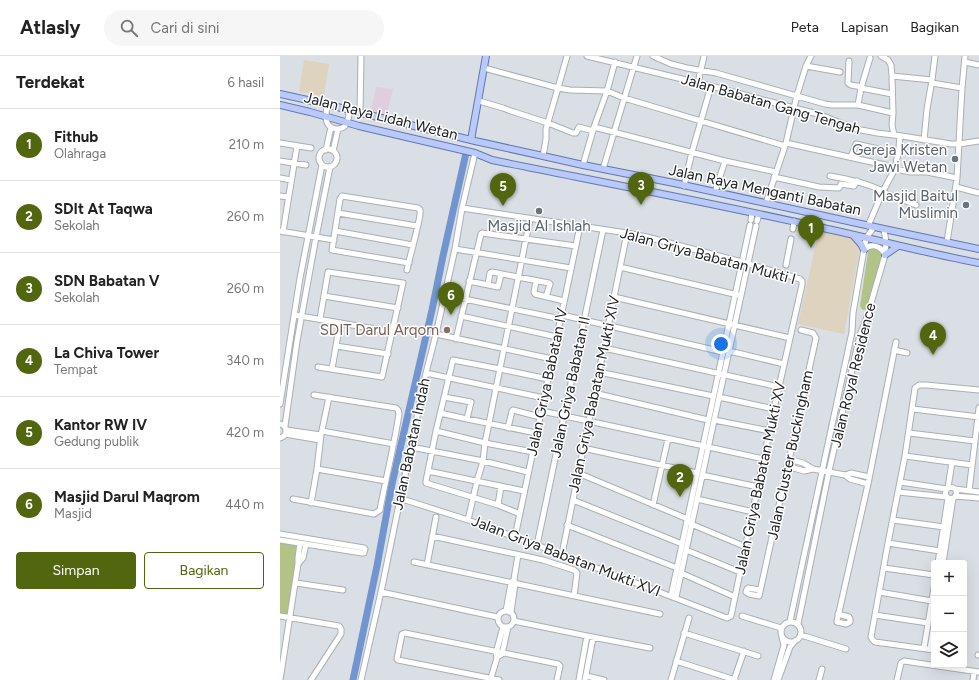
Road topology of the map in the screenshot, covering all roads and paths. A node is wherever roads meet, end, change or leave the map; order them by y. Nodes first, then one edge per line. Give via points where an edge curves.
1 (361, 56) edge
2 (486, 56) edge
3 (567, 56) edge
4 (587, 56) edge
5 (637, 56) edge
6 (652, 56) edge
7 (704, 56) edge
8 (811, 56) edge
9 (880, 56) edge
10 (935, 56) edge
11 (965, 56) edge
12 (870, 58) dead end
13 (849, 61) dead end
14 (614, 62) junction
15 (965, 62) junction
16 (979, 65) edge
17 (806, 66) junction
18 (484, 68) junction
19 (634, 68) junction
20 (701, 70) junction
21 (840, 72) dead end
22 (892, 76) junction
23 (932, 82) junction
24 (698, 83) junction
25 (711, 86) junction
26 (861, 87) junction
27 (558, 88) junction
28 (962, 88) junction
29 (607, 91) junction
30 (280, 94) edge
31 (891, 94) junction
32 (797, 95) junction
33 (624, 98) junction
34 (478, 101) junction
35 (280, 105) edge
36 (327, 105) junction
37 (858, 105) junction
38 (794, 108) junction
39 (350, 110) junction
40 (360, 113) junction
41 (891, 113) junction
42 (326, 117) junction
43 (701, 121) junction
44 (548, 122) junction
45 (346, 123) junction
46 (331, 127) junction
47 (338, 129) junction
48 (593, 129) junction
49 (614, 133) junction
50 (892, 135) junction
51 (900, 136) junction
52 (924, 140) junction
53 (473, 141) junction
54 (979, 141) edge
55 (280, 143) edge
56 (786, 144) junction
57 (959, 144) junction
58 (297, 146) junction
59 (311, 148) dead end
60 (878, 149) dead end
61 (326, 150) junction
62 (333, 151) junction
63 (692, 152) junction
64 (476, 153) junction
65 (543, 156) junction
66 (851, 157) junction
67 (280, 161) edge
68 (725, 161) junction
69 (294, 163) junction
70 (306, 165) dead end
71 (583, 165) junction
72 (322, 166) junction
73 (330, 167) junction
74 (893, 168) junction
75 (603, 169) junction
76 (775, 175) junction
77 (830, 176) dead end
78 (280, 178) edge
79 (957, 178) junction
80 (291, 180) junction
81 (857, 181) junction
82 (684, 186) junction
83 (956, 187) junction
84 (669, 189) junction
85 (882, 191) junction
86 (715, 192) junction
87 (979, 193) edge
88 (280, 196) edge
89 (288, 197) junction
90 (766, 203) junction
91 (916, 205) dead end
92 (462, 208) junction
93 (338, 213) junction
94 (283, 214) edge
95 (755, 214) junction
96 (530, 219) junction
97 (794, 221) junction
98 (750, 224) junction
99 (756, 225) junction
100 (417, 226) junction
101 (580, 226) junction
102 (872, 227) junction
103 (793, 229) dead end
104 (603, 230) junction
105 (884, 230) junction
106 (281, 232) edge
107 (335, 232) junction
108 (627, 233) junction
109 (853, 235) junction
110 (307, 236) junction
111 (316, 237) junction
112 (866, 237) junction
113 (791, 239) dead end
114 (334, 240) junction
115 (526, 240) junction
116 (886, 242) junction
117 (947, 242) junction
118 (413, 245) junction
119 (576, 246) junction
120 (898, 246) junction
121 (455, 249) junction
122 (979, 249) edge
123 (864, 250) junction
124 (476, 253) junction
125 (885, 255) junction
126 (522, 260) junction
127 (742, 262) junction
128 (409, 263) junction
129 (979, 263) edge
130 (748, 264) junction
131 (786, 266) dead end
132 (620, 267) junction
133 (571, 268) junction
134 (407, 270) dead end
135 (501, 274) junction
136 (519, 277) junction
137 (300, 278) junction
138 (308, 279) junction
139 (469, 281) junction
140 (536, 281) junction
141 (488, 285) junction
142 (735, 294) junction
143 (445, 295) junction
144 (324, 296) junction
145 (741, 296) junction
146 (546, 297) junction
147 (614, 297) junction
148 (465, 300) junction
149 (564, 301) junction
150 (398, 308) junction
151 (512, 309) junction
152 (294, 315) junction
153 (302, 316) junction
154 (461, 316) junction
155 (561, 317) junction
156 (320, 319) junction
157 (584, 321) junction
158 (340, 323) junction
159 (728, 324) junction
160 (608, 325) junction
161 (508, 326) junction
162 (734, 326) junction
163 (801, 330) dead end
164 (393, 332) junction
165 (436, 334) junction
166 (556, 337) junction
167 (790, 338) junction
168 (456, 339) junction
169 (290, 340) junction
170 (297, 341) junction
171 (896, 342) dead end
172 (336, 346) junction
173 (604, 348) junction
174 (504, 349) junction
175 (729, 350) junction
176 (894, 350) junction
177 (723, 352) junction
178 (907, 353) dead end
179 (388, 354) junction
180 (552, 359) junction
181 (784, 364) junction
182 (318, 367) dead end
183 (332, 369) junction
184 (500, 369) junction
185 (599, 372) junction
186 (426, 373) junction
187 (721, 374) junction
188 (448, 378) junction
189 (548, 379) junction
190 (496, 387) junction
191 (779, 387) junction
192 (979, 390) edge
193 (594, 393) junction
194 (314, 395) dead end
195 (329, 397) junction
196 (444, 397) junction
197 (716, 397) junction
198 (544, 398) junction
199 (280, 404) edge
200 (979, 408) edge
201 (774, 409) junction
202 (913, 409) junction
203 (542, 411) junction
204 (440, 412) junction
205 (564, 416) junction
206 (978, 416) edge
207 (540, 417) junction
208 (467, 419) junction
209 (711, 420) junction
210 (589, 421) junction
211 (488, 424) junction
212 (508, 428) junction
213 (284, 429) edge
214 (770, 431) junction
215 (436, 432) junction
216 (536, 433) junction
217 (909, 433) junction
218 (321, 435) junction
219 (280, 438) edge
220 (668, 439) junction
221 (975, 441) junction
222 (484, 443) junction
223 (394, 444) junction
224 (411, 447) junction
225 (705, 447) junction
226 (583, 448) junction
227 (432, 451) junction
228 (532, 452) junction
229 (905, 456) junction
230 (764, 459) junction
231 (789, 459) junction
232 (483, 461) junction
233 (952, 462) junction
234 (972, 465) junction
235 (661, 466) junction
236 (787, 466) junction
237 (317, 469) junction
238 (813, 469) junction
239 (822, 470) junction
240 (428, 471) junction
241 (829, 471) junction
242 (528, 472) junction
243 (578, 473) junction
244 (699, 474) junction
245 (845, 475) junction
246 (869, 477) junction
247 (386, 481) junction
248 (477, 481) junction
249 (900, 482) junction
250 (868, 484) junction
251 (501, 486) junction
252 (758, 487) junction
253 (948, 488) junction
254 (955, 489) junction
255 (524, 491) junction
256 (969, 491) junction
257 (898, 492) junction
258 (979, 492) edge
259 (473, 497) junction
260 (951, 497) junction
261 (399, 498) junction
262 (979, 498) edge
263 (293, 499) dead end
264 (697, 499) junction
265 (573, 500) junction
266 (311, 503) junction
267 (498, 505) junction
268 (653, 505) junction
269 (753, 512) junction
270 (520, 514) junction
271 (436, 517) dead end
272 (468, 520) junction
273 (893, 520) junction
274 (690, 521) junction
275 (567, 525) junction
276 (944, 527) junction
277 (280, 534) edge
278 (432, 536) junction
279 (515, 537) junction
280 (287, 538) junction
281 (280, 540) edge
282 (300, 543) junction
283 (318, 543) junction
284 (888, 543) junction
285 (306, 544) junction
286 (537, 544) junction
287 (682, 544) junction
288 (746, 547) junction
289 (686, 550) junction
290 (940, 551) junction
291 (562, 554) junction
292 (518, 555) junction
293 (938, 560) edge
294 (943, 560) edge
295 (414, 562) dead end
296 (298, 564) junction
297 (427, 565) junction
298 (677, 568) junction
299 (884, 568) junction
300 (740, 572) junction
301 (681, 573) junction
302 (931, 575) edge
303 (513, 582) junction
304 (296, 583) junction
305 (343, 590) dead end
306 (760, 590) dead end
307 (381, 592) junction
308 (879, 592) junction
309 (574, 596) junction
310 (673, 597) junction
311 (735, 597) junction
312 (931, 601) edge
313 (931, 606) edge
314 (509, 611) junction
315 (660, 614) dead end
316 (838, 614) dead end
317 (875, 615) junction
318 (280, 616) edge
319 (742, 616) dead end
320 (497, 617) junction
321 (290, 618) junction
322 (688, 618) dead end
323 (730, 618) joint
324 (514, 621) junction
325 (790, 621) junction
326 (928, 623) junction
327 (798, 624) junction
328 (506, 627) junction
329 (781, 628) junction
330 (684, 633) junction
331 (801, 635) junction
332 (590, 637) junction
333 (782, 637) junction
334 (796, 641) junction
335 (650, 648) dead end
336 (924, 648) junction
337 (846, 649) dead end
338 (931, 650) edge
339 (744, 651) junction
340 (498, 655) junction
341 (758, 656) dead end
342 (676, 661) junction
343 (822, 669) dead end
344 (977, 672) edge
345 (491, 678) junction
346 (586, 678) edge
347 (280, 680) edge
348 (312, 680) edge
349 (361, 680) edge
350 (499, 680) edge
351 (557, 680) edge
352 (579, 680) edge
353 (604, 680) edge
354 (671, 680) edge
355 (735, 680) edge
356 (774, 680) edge
357 (778, 680) edge
358 (819, 680) edge
359 (897, 680) edge
360 (973, 680) edge

1 - 40 street
2 - 18 main road
3 - 27 street
4 - 14 street, Jalan Babatan Gang Tengah
5 - 19 street
6 - 20 street via 671,64
7 - 20 street
8 - 17 street
9 - 22 street via 891,64
10 - 23 street
11 - 15 street
12 - 26 street
13 - 26 street via 848,83
14 - 19 street, Jalan Babatan Gang Tengah
14 - 29 street
15 - 16 street
15 - 28 street
17 - 21 street
17 - 32 street
18 - 27 street
18 - 34 main road
19 - 24 street, Jalan Babatan Gang Tengah
19 - 33 street
20 - 24 street
20 - 32 street
22 - 23 street
22 - 31 street
23 - 28 street
23 - 52 street
24 - 25 street, Jalan Babatan Gang Tengah
25 - 38 street, Jalan Babatan Gang Tengah
25 - 43 street
26 - 31 street
26 - 37 street
27 - 29 street
27 - 44 street
28 - 57 street
29 - 33 street
29 - 48 street
30 - 36 main road, Jalan Raya Lidah Wetan
31 - 41 street
32 - 37 street via 831,105
32 - 38 street
33 - 43 street
33 - 49 street
34 - 44 street
34 - 53 main road
35 - 42 main road, Jalan Raya Lidah Wetan
36 - 39 main road, Jalan Raya Lidah Wetan
36 - 42 street
37 - 41 street
38 - 50 street, Jalan Babatan Gang Tengah via 818,114 856,129
38 - 56 street
39 - 40 main road, Jalan Raya Lidah Wetan
39 - 45 street
40 - 53 main road, Jalan Raya Lidah Wetan
41 - 50 street
42 - 45 main road, Jalan Raya Lidah Wetan
42 - 46 street
43 - 56 street
43 - 63 street
44 - 48 street via 573,133 576,133 579,127
44 - 65 street
45 - 47 street
45 - 64 main road, Jalan Raya Lidah Wetan
46 - 47 street
46 - 61 street
47 - 62 street
48 - 49 street
48 - 71 street
49 - 63 street
49 - 75 street
50 - 51 street, Jalan Babatan Gang Tengah
51 - 52 street, Jalan Babatan Gang Tengah
51 - 74 street, Jalan Royal Residence
52 - 57 street, Jalan Babatan Gang Tengah
53 - 64 main road
53 - 65 main road, Jalan Raya Menganti Babatan
54 - 57 street, Jalan Babatan Gang Tengah
55 - 58 street
56 - 66 street
56 - 76 street
57 - 79 street
58 - 59 street
58 - 69 street
60 - 66 street via 856,144
61 - 62 street
61 - 72 street via 319,156
62 - 73 street via 337,158
63 - 68 street
63 - 82 street
64 - 84 main road, Jalan Raya Menganti Babatan via 492,160
64 - 92 street, Jalan Babatan Indah
65 - 71 main road, Jalan Raya Menganti Babatan
66 - 74 street
67 - 69 street
68 - 76 street
68 - 86 street
69 - 70 street
69 - 80 street
71 - 75 main road, Jalan Raya Menganti Babatan
72 - 73 street
72 - 110 street
73 - 111 street
74 - 79 street
74 - 85 street, Jalan Royal Residence
75 - 84 main road, Jalan Raya Menganti Babatan
76 - 81 street via 819,187 838,188 841,184 854,186
76 - 90 street
77 - 81 street
78 - 80 street
79 - 83 street
80 - 89 street
81 - 85 street
82 - 84 main road, Jalan Raya Menganti Babatan
82 - 86 main road, Jalan Raya Menganti Babatan
83 - 87 street
83 - 117 street
84 - 95 main road, Jalan Raya Menganti Babatan
85 - 91 street
85 - 102 street, Jalan Royal Residence
86 - 90 main road, Jalan Raya Menganti Babatan
88 - 89 street
89 - 94 street
90 - 102 main road, Jalan Raya Menganti Babatan
92 - 96 street
92 - 121 street, Jalan Babatan Indah
93 - 100 street
93 - 100 street via 342,196 418,208 421,213
93 - 107 street
94 - 106 street
95 - 97 main road, Jalan Raya Menganti Babatan
95 - 98 street
95 - 99 street
96 - 101 street
96 - 115 street
97 - 103 street
97 - 109 main road, Jalan Raya Menganti Babatan
98 - 99 street
98 - 127 street
99 - 130 street
100 - 118 street
101 - 104 street
101 - 119 street, Jalan Griya Babatan IV
102 - 105 main road, Jalan Raya Menganti Babatan
102 - 112 street, Jalan Royal Residence
104 - 108 street, Jalan Griya Babatan Mukti I
104 - 157 street, Jalan Griya Babatan II
105 - 116 street, Jalan Royal Residence
105 - 117 main road, Jalan Raya Menganti Babatan
106 - 110 street
107 - 114 street
107 - 118 street
108 - 127 street, Jalan Griya Babatan Mukti I
108 - 132 street, Jalan Griya Babatan Mukti XIV
109 - 112 main road, Jalan Raya Menganti Babatan
109 - 123 main road
110 - 111 street
110 - 137 street
111 - 114 street
111 - 138 street
112 - 116 main road, Jalan Raya Menganti Babatan
112 - 123 street, Jalan Royal Residence
113 - 131 street
114 - 128 street via 332,250
115 - 119 street
115 - 124 street via 482,233
115 - 126 street
116 - 120 main road, Jalan Raya Menganti Babatan
116 - 125 street, Jalan Royal Residence
117 - 122 main road, Jalan Raya Menganti Babatan
118 - 128 street
119 - 133 street, Jalan Griya Babatan IV
120 - 125 main road
120 - 129 main road, Jalan Raya Menganti Babatan
121 - 124 street
121 - 143 street, Jalan Babatan Indah
123 - 125 street via 869,246 876,246 882,249
123 - 239 street, Jalan Royal Residence via 852,332
124 - 126 street
124 - 139 street
125 - 241 street, Jalan Royal Residence via 860,335
126 - 133 street
126 - 136 street
127 - 130 street, Jalan Griya Babatan Mukti I
127 - 142 street
128 - 134 street
130 - 145 street
130 - 167 street, Jalan Griya Babatan Mukti I via 802,281
132 - 142 street
132 - 147 street, Jalan Griya Babatan Mukti XIV
133 - 149 street, Jalan Griya Babatan IV
135 - 136 street
135 - 141 street via 498,286
135 - 141 street via 491,273
136 - 140 street
136 - 151 street
137 - 138 street
137 - 152 street
138 - 153 street
139 - 141 street
139 - 148 street
140 - 146 street via 535,294
140 - 146 street via 550,283
142 - 145 street
142 - 159 street
143 - 148 street
143 - 165 street, Jalan Babatan Indah
144 - 150 street
144 - 150 street via 328,272 404,283
144 - 156 street
145 - 162 street
146 - 149 street
147 - 159 street
147 - 160 street, Jalan Griya Babatan Mukti XIV
148 - 151 street
148 - 154 street
149 - 155 street, Jalan Griya Babatan IV
150 - 164 street
151 - 155 street
151 - 161 street
152 - 153 street
152 - 169 street
153 - 156 street
153 - 170 street
154 - 161 street
154 - 168 street
155 - 157 street
155 - 166 street, Jalan Griya Babatan IV
156 - 158 street
157 - 160 street
157 - 205 street, Jalan Griya Babatan II
158 - 164 street
158 - 172 street
159 - 162 street
159 - 177 street
160 - 173 street, Jalan Griya Babatan Mukti XIV
160 - 177 street
161 - 166 street
161 - 174 street
162 - 167 street
162 - 175 street
163 - 231 street, Jalan Cluster Buckingham via 814,333 816,338
164 - 179 street
165 - 168 street
165 - 186 street, Jalan Babatan Indah
166 - 180 street, Jalan Griya Babatan IV
167 - 181 street, Jalan Griya Babatan Mukti XV
168 - 174 street
169 - 170 street
169 - 199 street
170 - 213 street
171 - 176 street
172 - 179 street
172 - 183 street
173 - 185 street, Jalan Griya Babatan Mukti XIV
173 - 187 street
174 - 180 street
174 - 184 street
175 - 181 street
175 - 187 street
176 - 178 street
176 - 246 street
177 - 187 street
179 - 183 street via 382,377
180 - 189 street, Jalan Griya Babatan IV
181 - 191 street, Jalan Griya Babatan Mukti XV
182 - 183 street
184 - 188 street via 453,360
184 - 189 street
184 - 190 street
185 - 193 street, Jalan Griya Babatan Mukti XIV
185 - 197 street
186 - 188 street
186 - 224 street, Jalan Babatan Indah
187 - 191 street
187 - 197 street
188 - 190 street
188 - 196 street
189 - 198 street, Jalan Griya Babatan IV
190 - 198 street
190 - 211 street
191 - 201 street, Jalan Griya Babatan Mukti XV
192 - 202 street via 918,385 915,388
193 - 209 street
193 - 210 street, Jalan Griya Babatan Mukti XIV
194 - 195 street
195 - 218 street
195 - 223 street via 396,408 399,414
196 - 204 street
196 - 208 street via 471,402
197 - 201 street
197 - 209 street
198 - 203 street, Jalan Griya Babatan IV
200 - 206 street
201 - 214 street, Jalan Griya Babatan Mukti XV
202 - 206 street
202 - 217 street
203 - 205 street
203 - 207 street, Jalan Griya Babatan IV
204 - 208 street
204 - 215 street
205 - 210 street
205 - 286 street, Jalan Griya Babatan II
206 - 221 street
207 - 212 street via 513,410
207 - 216 street, Jalan Griya Babatan IV
208 - 211 street
209 - 214 street
209 - 225 street
210 - 220 street
210 - 226 street, Jalan Griya Babatan Mukti XIV
211 - 212 street
211 - 222 street
212 - 216 street
213 - 218 street
213 - 219 street
214 - 230 street, Jalan Griya Babatan Mukti XV
215 - 222 street
215 - 227 street
216 - 228 street, Jalan Griya Babatan IV
217 - 221 street
217 - 229 street
218 - 223 street
218 - 237 street
220 - 225 street
220 - 235 street
221 - 234 street
222 - 228 street
222 - 232 street
223 - 247 street
224 - 227 street
224 - 261 street, Jalan Babatan Indah
225 - 230 street
225 - 244 street
226 - 235 street
226 - 243 street, Jalan Griya Babatan Mukti XIV
227 - 232 street
227 - 240 street
228 - 242 street, Jalan Griya Babatan IV
229 - 233 street
229 - 249 street
230 - 252 street, Jalan Griya Babatan Mukti XV
231 - 236 street, Jalan Cluster Buckingham
231 - 238 street
232 - 242 street
232 - 248 street
233 - 234 street
233 - 253 street
234 - 256 street
235 - 244 street
235 - 268 street
236 - 238 street via 804,471
236 - 306 street, Jalan Cluster Buckingham
237 - 247 street
237 - 266 street
238 - 239 street
239 - 241 street
239 - 325 street, Jalan Royal Residence
240 - 248 street
240 - 259 street via 426,483
241 - 245 street
241 - 327 street, Jalan Royal Residence
242 - 255 street, Jalan Griya Babatan IV
243 - 265 street, Jalan Griya Babatan Mukti XIV
243 - 268 street
244 - 252 street
244 - 264 street
244 - 274 street
245 - 246 street via 851,473
245 - 250 street via 851,480
246 - 250 street
247 - 266 street via 380,510 374,514
248 - 251 street
248 - 259 street
249 - 253 street
249 - 257 street
250 - 316 street
251 - 255 street
251 - 267 street
252 - 269 street, Jalan Griya Babatan Mukti XV
253 - 254 street
253 - 260 street via 945,494
254 - 256 street
254 - 260 street via 956,492
255 - 270 street, Jalan Griya Babatan IV
256 - 258 street
257 - 260 street
257 - 273 street
259 - 267 street
259 - 272 street
260 - 262 street
260 - 276 street
260 - 294 street
261 - 272 street, Jalan Griya Babatan Mukti XVI
261 - 307 street, Jalan Babatan Indah
263 - 266 street
264 - 269 street
264 - 274 street
265 - 275 street, Jalan Griya Babatan Mukti XIV
265 - 287 street
267 - 270 street
268 - 274 street
269 - 288 street, Jalan Griya Babatan Mukti XV
270 - 279 street, Jalan Griya Babatan IV
271 - 278 street
272 - 279 street, Jalan Griya Babatan Mukti XVI
273 - 276 street
273 - 284 street
274 - 287 street
274 - 288 street
274 - 289 street
275 - 291 street, Jalan Griya Babatan Mukti XIV
275 - 298 street
276 - 290 street
277 - 280 street
278 - 292 street
278 - 297 street
279 - 286 street, Jalan Griya Babatan Mukti XVI
280 - 281 street
280 - 282 street
280 - 283 street
282 - 285 street
282 - 296 street
283 - 283 street via 364,548 365,549 362,553
283 - 285 street
284 - 290 street
284 - 299 street
285 - 296 street via 303,558
286 - 291 street, Jalan Griya Babatan Mukti XVI
287 - 298 street
288 - 300 street, Jalan Griya Babatan Mukti XV
289 - 300 street
289 - 301 street
290 - 293 street
291 - 310 street, Jalan Griya Babatan Mukti XVI
292 - 303 street
292 - 309 street via 576,571
295 - 297 street
296 - 304 street
297 - 303 street
298 - 310 street
299 - 302 street
299 - 308 street
300 - 311 street, Jalan Griya Babatan Mukti XV
301 - 310 street
301 - 311 street
303 - 309 street
303 - 314 street
304 - 305 street
304 - 321 street
307 - 320 street
307 - 349 street, Jalan Babatan Indah
308 - 312 street
308 - 317 street
309 - 315 street
310 - 323 street, Jalan Griya Babatan Mukti XVI
311 - 323 street, Jalan Griya Babatan Mukti XV
313 - 326 street
314 - 320 street
314 - 324 street
317 - 326 street
317 - 336 street via 871,637 875,642
318 - 321 street
319 - 329 street
320 - 328 street via 499,625
321 - 347 street
321 - 348 street via 339,626 341,629 341,634
322 - 330 street
324 - 328 street via 512,626
324 - 332 street
325 - 327 street
325 - 329 street
326 - 336 street
327 - 331 street
328 - 340 street
329 - 333 street
330 - 339 street
330 - 342 street
331 - 334 street
331 - 337 street
332 - 335 street
332 - 346 street
332 - 352 street
333 - 334 street via 790,642
333 - 356 street via 784,646
334 - 357 street via 790,646
336 - 338 street
339 - 341 street
339 - 355 street
340 - 345 street
340 - 345 street via 402,634 398,660
340 - 351 street via 558,664 560,666
342 - 354 street
342 - 355 street
343 - 358 street
344 - 359 street via 904,661 901,663
344 - 360 street
345 - 350 street
346 - 353 street

